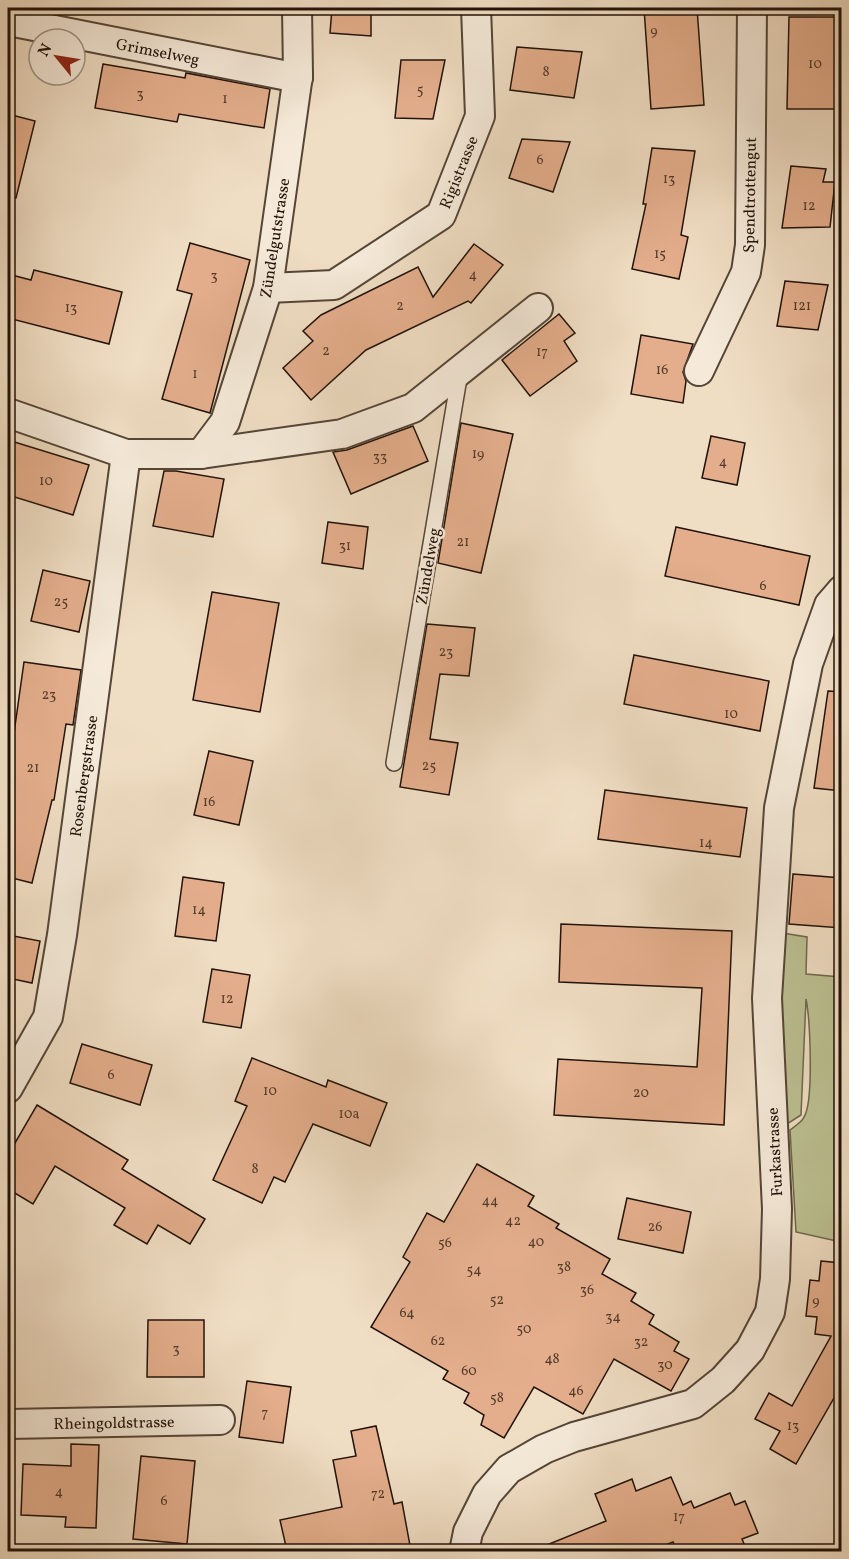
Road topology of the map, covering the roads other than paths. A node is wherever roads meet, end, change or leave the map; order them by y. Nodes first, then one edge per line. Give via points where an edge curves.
1 (297, 8) edge
2 (476, 8) edge
3 (752, 8) edge
4 (19, 23) dead end
5 (298, 78) junction
6 (268, 288) junction
7 (538, 308) dead end
8 (460, 370) junction
9 (699, 371) dead end
10 (8, 413) edge
11 (126, 454) junction
12 (201, 454) junction
13 (842, 590) edge
14 (393, 763) dead end
15 (8, 1088) edge
16 (220, 1420) dead end
17 (8, 1424) edge
18 (464, 1551) edge

1 - 5 street, Zündelgutstrasse
2 - 6 street, Rigistrasse via 480,116 441,215 334,285
3 - 9 street, Spendtrottengut via 750,245 746,272
4 - 5 street, Grimselweg
5 - 6 street, Zündelgutstrasse
6 - 12 street, Zündelgutstrasse via 225,422
7 - 8 street
8 - 12 street via 413,408 342,434
8 - 14 lane, Zündelweg
10 - 11 street
11 - 12 street
11 - 15 street, Rosenbergstrasse via 48,1017
13 - 18 street, Furkastrasse via 829,605 808,664 779,808 767,998 777,1209 770,1312 750,1350 723,1380 693,1404 574,1437 509,1469 487,1494 468,1532
16 - 17 street, Rheingoldstrasse

